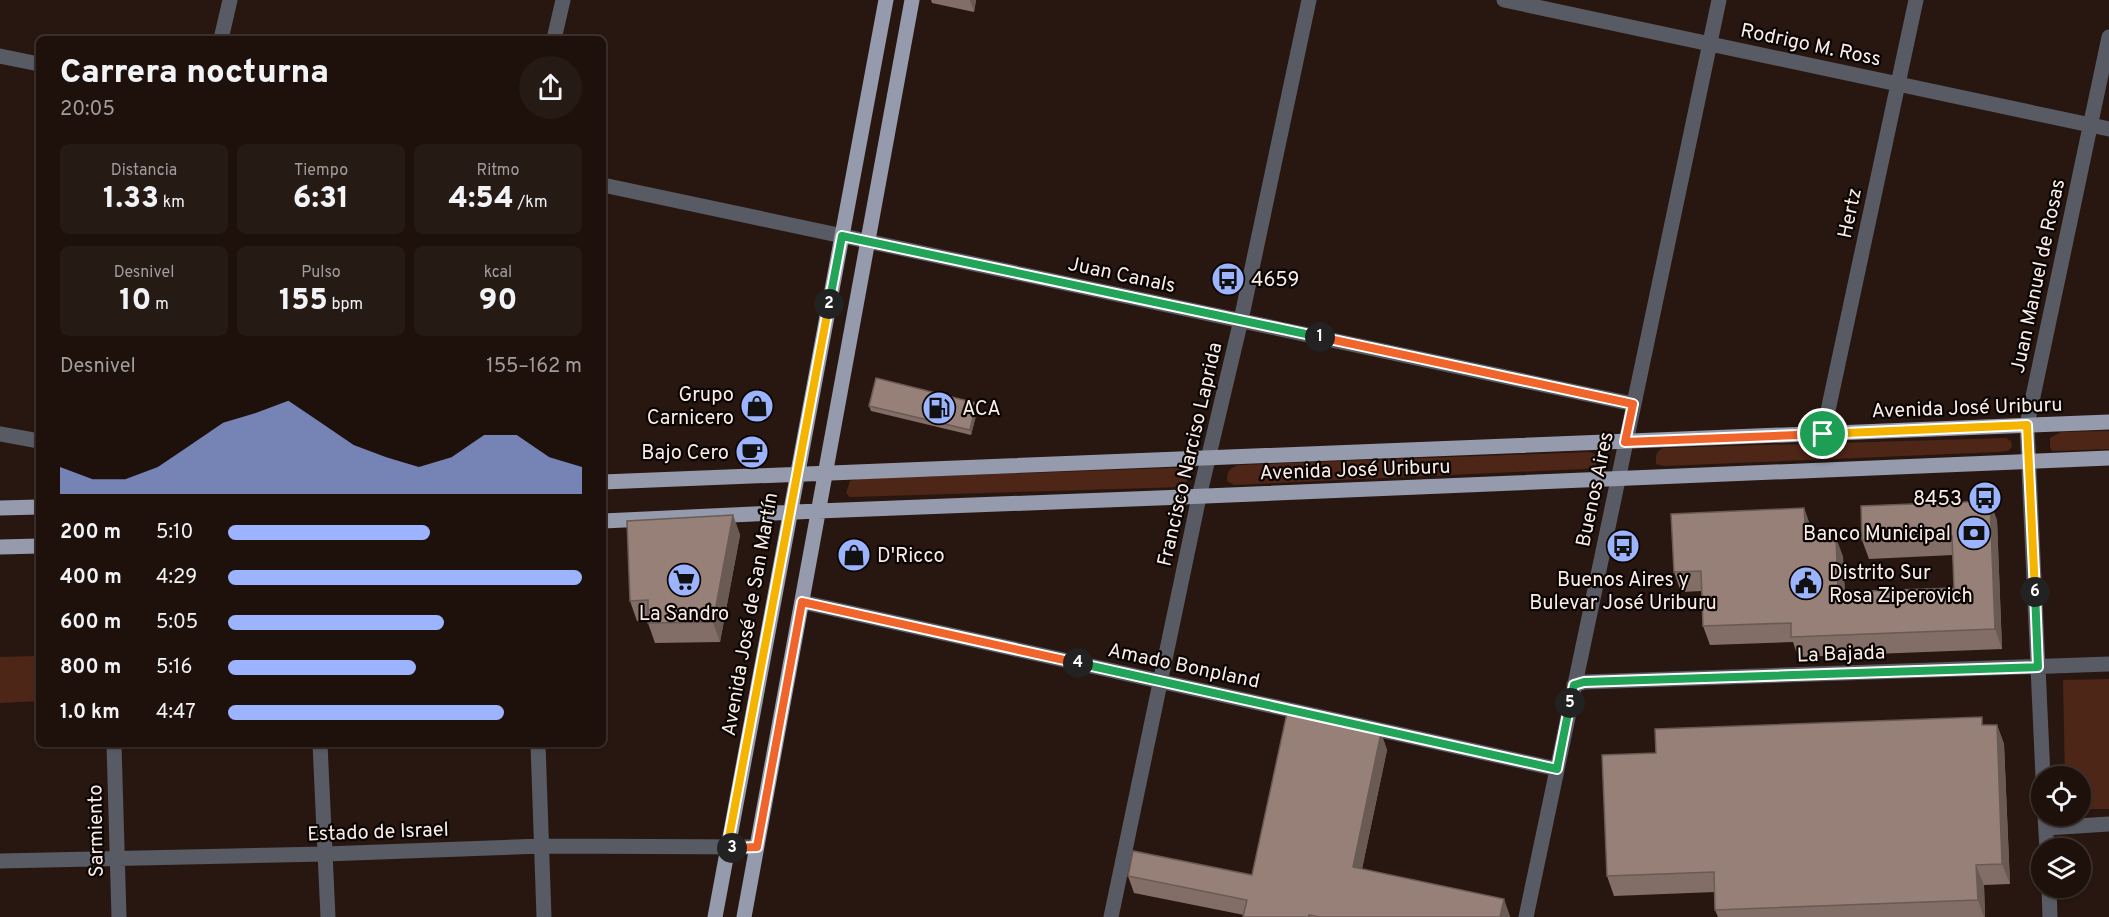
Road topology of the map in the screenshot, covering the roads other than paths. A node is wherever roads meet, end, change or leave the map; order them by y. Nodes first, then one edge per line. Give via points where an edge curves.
1 (230, 0) edge
2 (563, 0) edge
3 (886, 0) edge
4 (912, 0) edge
5 (1309, 0) edge
6 (1504, 0) edge
7 (1719, 0) edge
8 (1916, 0) edge
9 (222, 36) edge
10 (556, 36) edge
11 (2109, 37) edge
12 (1710, 44) junction
13 (0, 56) edge
14 (36, 63) edge
15 (1898, 84) junction
16 (2090, 125) junction
17 (2109, 129) edge
18 (606, 186) edge
19 (842, 236) junction
20 (867, 240) junction
21 (1241, 320) junction
22 (1633, 404) junction
23 (2109, 422) edge
24 (2027, 425) junction
25 (0, 434) edge
26 (1823, 434) junction
27 (36, 440) edge
28 (1625, 442) junction
29 (1209, 458) junction
30 (2109, 458) edge
31 (2028, 462) junction
32 (825, 472) junction
33 (796, 474) junction
34 (1617, 479) junction
35 (606, 482) edge
36 (1199, 497) junction
37 (36, 507) edge
38 (0, 508) edge
39 (818, 511) junction
40 (789, 512) junction
41 (606, 521) edge
42 (36, 546) edge
43 (0, 547) edge
44 (802, 602) junction
45 (2109, 664) edge
46 (2038, 667) junction
47 (1160, 681) junction
48 (1574, 685) junction
49 (114, 747) edge
50 (320, 747) edge
51 (538, 747) edge
52 (2042, 766) edge
53 (1557, 769) junction
54 (2091, 823) edge
55 (2109, 824) edge
56 (542, 846) junction
57 (757, 847) junction
58 (727, 848) junction
59 (325, 854) junction
60 (116, 857) junction
61 (0, 861) edge
62 (2049, 898) edge
63 (118, 917) edge
64 (328, 917) edge
65 (544, 917) edge
66 (715, 917) edge
67 (744, 917) edge
68 (1111, 917) edge
69 (1526, 917) edge
70 (2050, 917) edge

1 - 9 street
2 - 10 street
3 - 19 main road, Avenida José de San Martín
4 - 20 main road
5 - 21 street, Francisco Narciso Laprida
6 - 12 street, Rodrigo M. Ross
7 - 12 street, Buenos Aires
8 - 15 street, Hertz
11 - 16 street, Juan Manuel de Rosas
12 - 15 street, Rodrigo M. Ross
12 - 22 street, Buenos Aires
13 - 14 street
15 - 16 street, Rodrigo M. Ross
15 - 26 street, Hertz
16 - 17 street, Rodrigo M. Ross
16 - 24 street, Juan Manuel de Rosas
18 - 19 street, Juan Canals
19 - 20 street, Juan Canals
19 - 33 main road, Avenida José de San Martín
20 - 21 street, Juan Canals
20 - 32 main road
21 - 22 street, Juan Canals
21 - 29 street, Francisco Narciso Laprida
22 - 28 street, Buenos Aires
23 - 24 main road, Avenida José Uriburu
24 - 26 main road, Avenida José Uriburu
24 - 31 street, Juan Manuel de Rosas
25 - 27 street
26 - 28 main road, Avenida José Uriburu
28 - 29 main road, Avenida José Uriburu
28 - 34 street, Buenos Aires
29 - 32 main road, Avenida José Uriburu
29 - 36 street, Francisco Narciso Laprida
30 - 31 main road, Avenida José Uriburu
31 - 34 main road, Avenida José Uriburu
31 - 46 street, Juan Manuel de Rosas
32 - 33 main road, Avenida José Uriburu
32 - 39 main road
33 - 35 main road, Avenida José Uriburu
33 - 40 main road, Avenida José de San Martín
34 - 36 main road, Avenida José Uriburu
34 - 48 street, Buenos Aires
36 - 39 main road, Avenida José Uriburu
36 - 47 street, Francisco Narciso Laprida
37 - 38 main road
39 - 40 main road, Avenida José Uriburu
39 - 44 main road
40 - 41 main road, Avenida José Uriburu
40 - 58 main road, Avenida José de San Martín
42 - 43 main road
44 - 47 street, Amado Bonpland
44 - 57 main road
45 - 46 street, La Bajada
46 - 48 street, La Bajada
46 - 52 street, Juan Manuel de Rosas
47 - 53 street, Amado Bonpland
47 - 68 street, Francisco Narciso Laprida
48 - 53 street, Buenos Aires
49 - 60 street, Sarmiento
50 - 59 street
51 - 56 street
53 - 69 street, Buenos Aires
54 - 55 street
56 - 58 street, Estado de Israel
56 - 59 street, Estado de Israel
56 - 65 street
57 - 58 street, Estado de Israel
57 - 67 main road
58 - 66 main road, Avenida José de San Martín
59 - 60 street, Estado de Israel
59 - 64 street
60 - 61 street, Estado de Israel
60 - 63 street, Sarmiento
62 - 70 street

